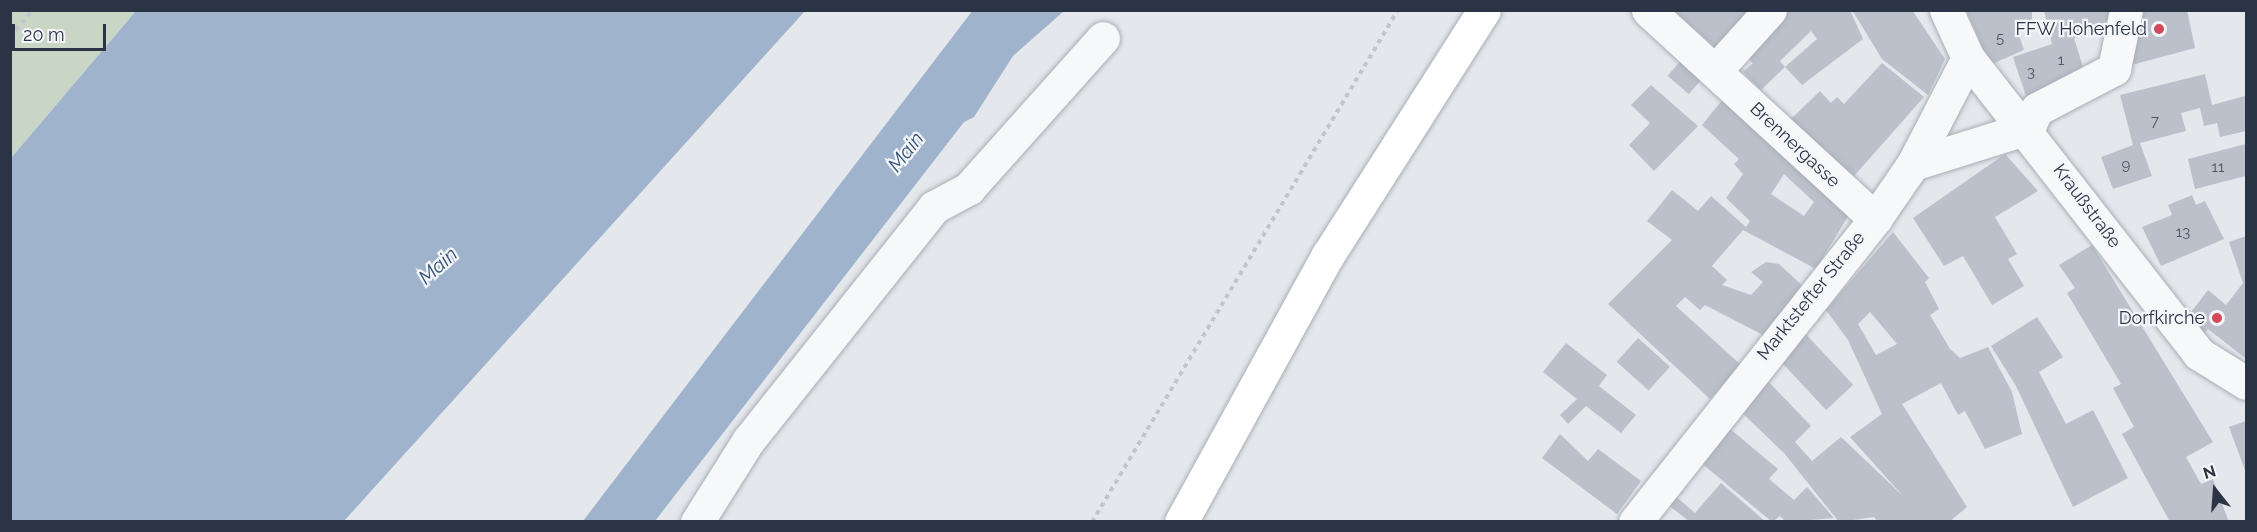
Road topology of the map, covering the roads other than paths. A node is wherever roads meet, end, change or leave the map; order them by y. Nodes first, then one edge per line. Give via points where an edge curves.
1 (1484, 10) edge
2 (1648, 10) edge
3 (1770, 10) edge
4 (1946, 10) edge
5 (2126, 10) edge
6 (1102, 38) dead end
7 (1968, 58) junction
8 (1715, 71) junction
9 (2028, 128) junction
10 (1913, 164) junction
11 (1875, 219) junction
12 (2247, 383) edge
13 (697, 522) edge
14 (1181, 522) edge
15 (1635, 522) edge

1 - 14 main road via 1328,255
2 - 8 street, Brennergasse
3 - 8 street
4 - 7 street, Kraußstraße
5 - 9 street via 2114,69 2037,109
6 - 13 street via 969,188 934,207 748,441
7 - 9 street, Kraußstraße
7 - 10 street, Marktstefter Straße
8 - 11 street, Brennergasse
9 - 10 street
9 - 12 street, Kraußstraße via 2199,354
10 - 11 street, Marktstefter Straße
11 - 15 street, Marktstefter Straße

